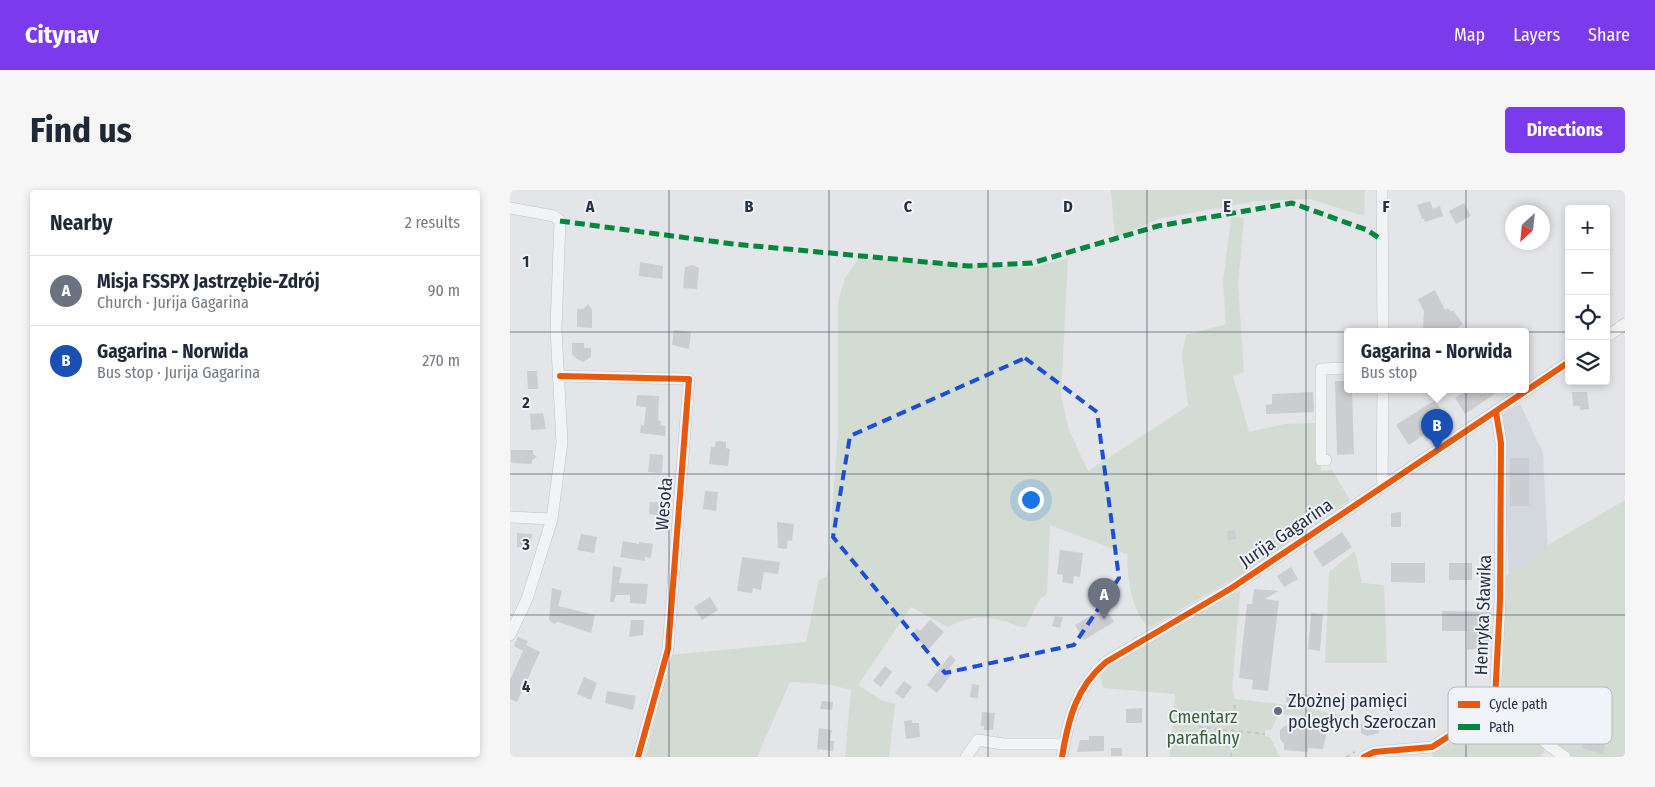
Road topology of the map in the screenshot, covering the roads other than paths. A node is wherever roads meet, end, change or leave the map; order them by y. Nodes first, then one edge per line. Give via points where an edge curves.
1 (1382, 190) edge
2 (510, 208) edge
3 (1625, 324) edge
4 (1382, 328) edge
5 (1610, 334) edge
6 (1565, 365) edge
7 (1344, 368) edge
8 (560, 376) junction
9 (1529, 389) edge
10 (1383, 393) edge
11 (1524, 393) edge
12 (1496, 412) junction
13 (1326, 460) dead end
14 (1382, 485) junction
15 (510, 517) edge
16 (552, 519) junction
17 (510, 635) edge
18 (1496, 687) edge
19 (1448, 738) edge
20 (1064, 744) junction
21 (1549, 753) edge
22 (638, 757) edge
23 (966, 757) edge
24 (1062, 757) edge
25 (1364, 757) edge
26 (1565, 757) edge

1 - 4 street
2 - 8 street via 554,216 560,221 556,329
3 - 5 street
6 - 9 street, Jurija Gagarina
7 - 13 street via 1321,369 1321,460
8 - 16 street via 562,443
8 - 22 street, Wesoła via 689,379 668,649
10 - 14 street
11 - 12 street, Jurija Gagarina
12 - 14 street, Jurija Gagarina
12 - 18 street, Henryka Sławika via 1501,442
14 - 20 street, Jurija Gagarina via 1230,588 1102,666 1078,694
15 - 16 street
16 - 17 street via 527,599
19 - 25 street, Henryka Sławika via 1432,748 1374,752
20 - 23 street via 1003,744 978,740
20 - 24 street, Jurija Gagarina
21 - 26 street

